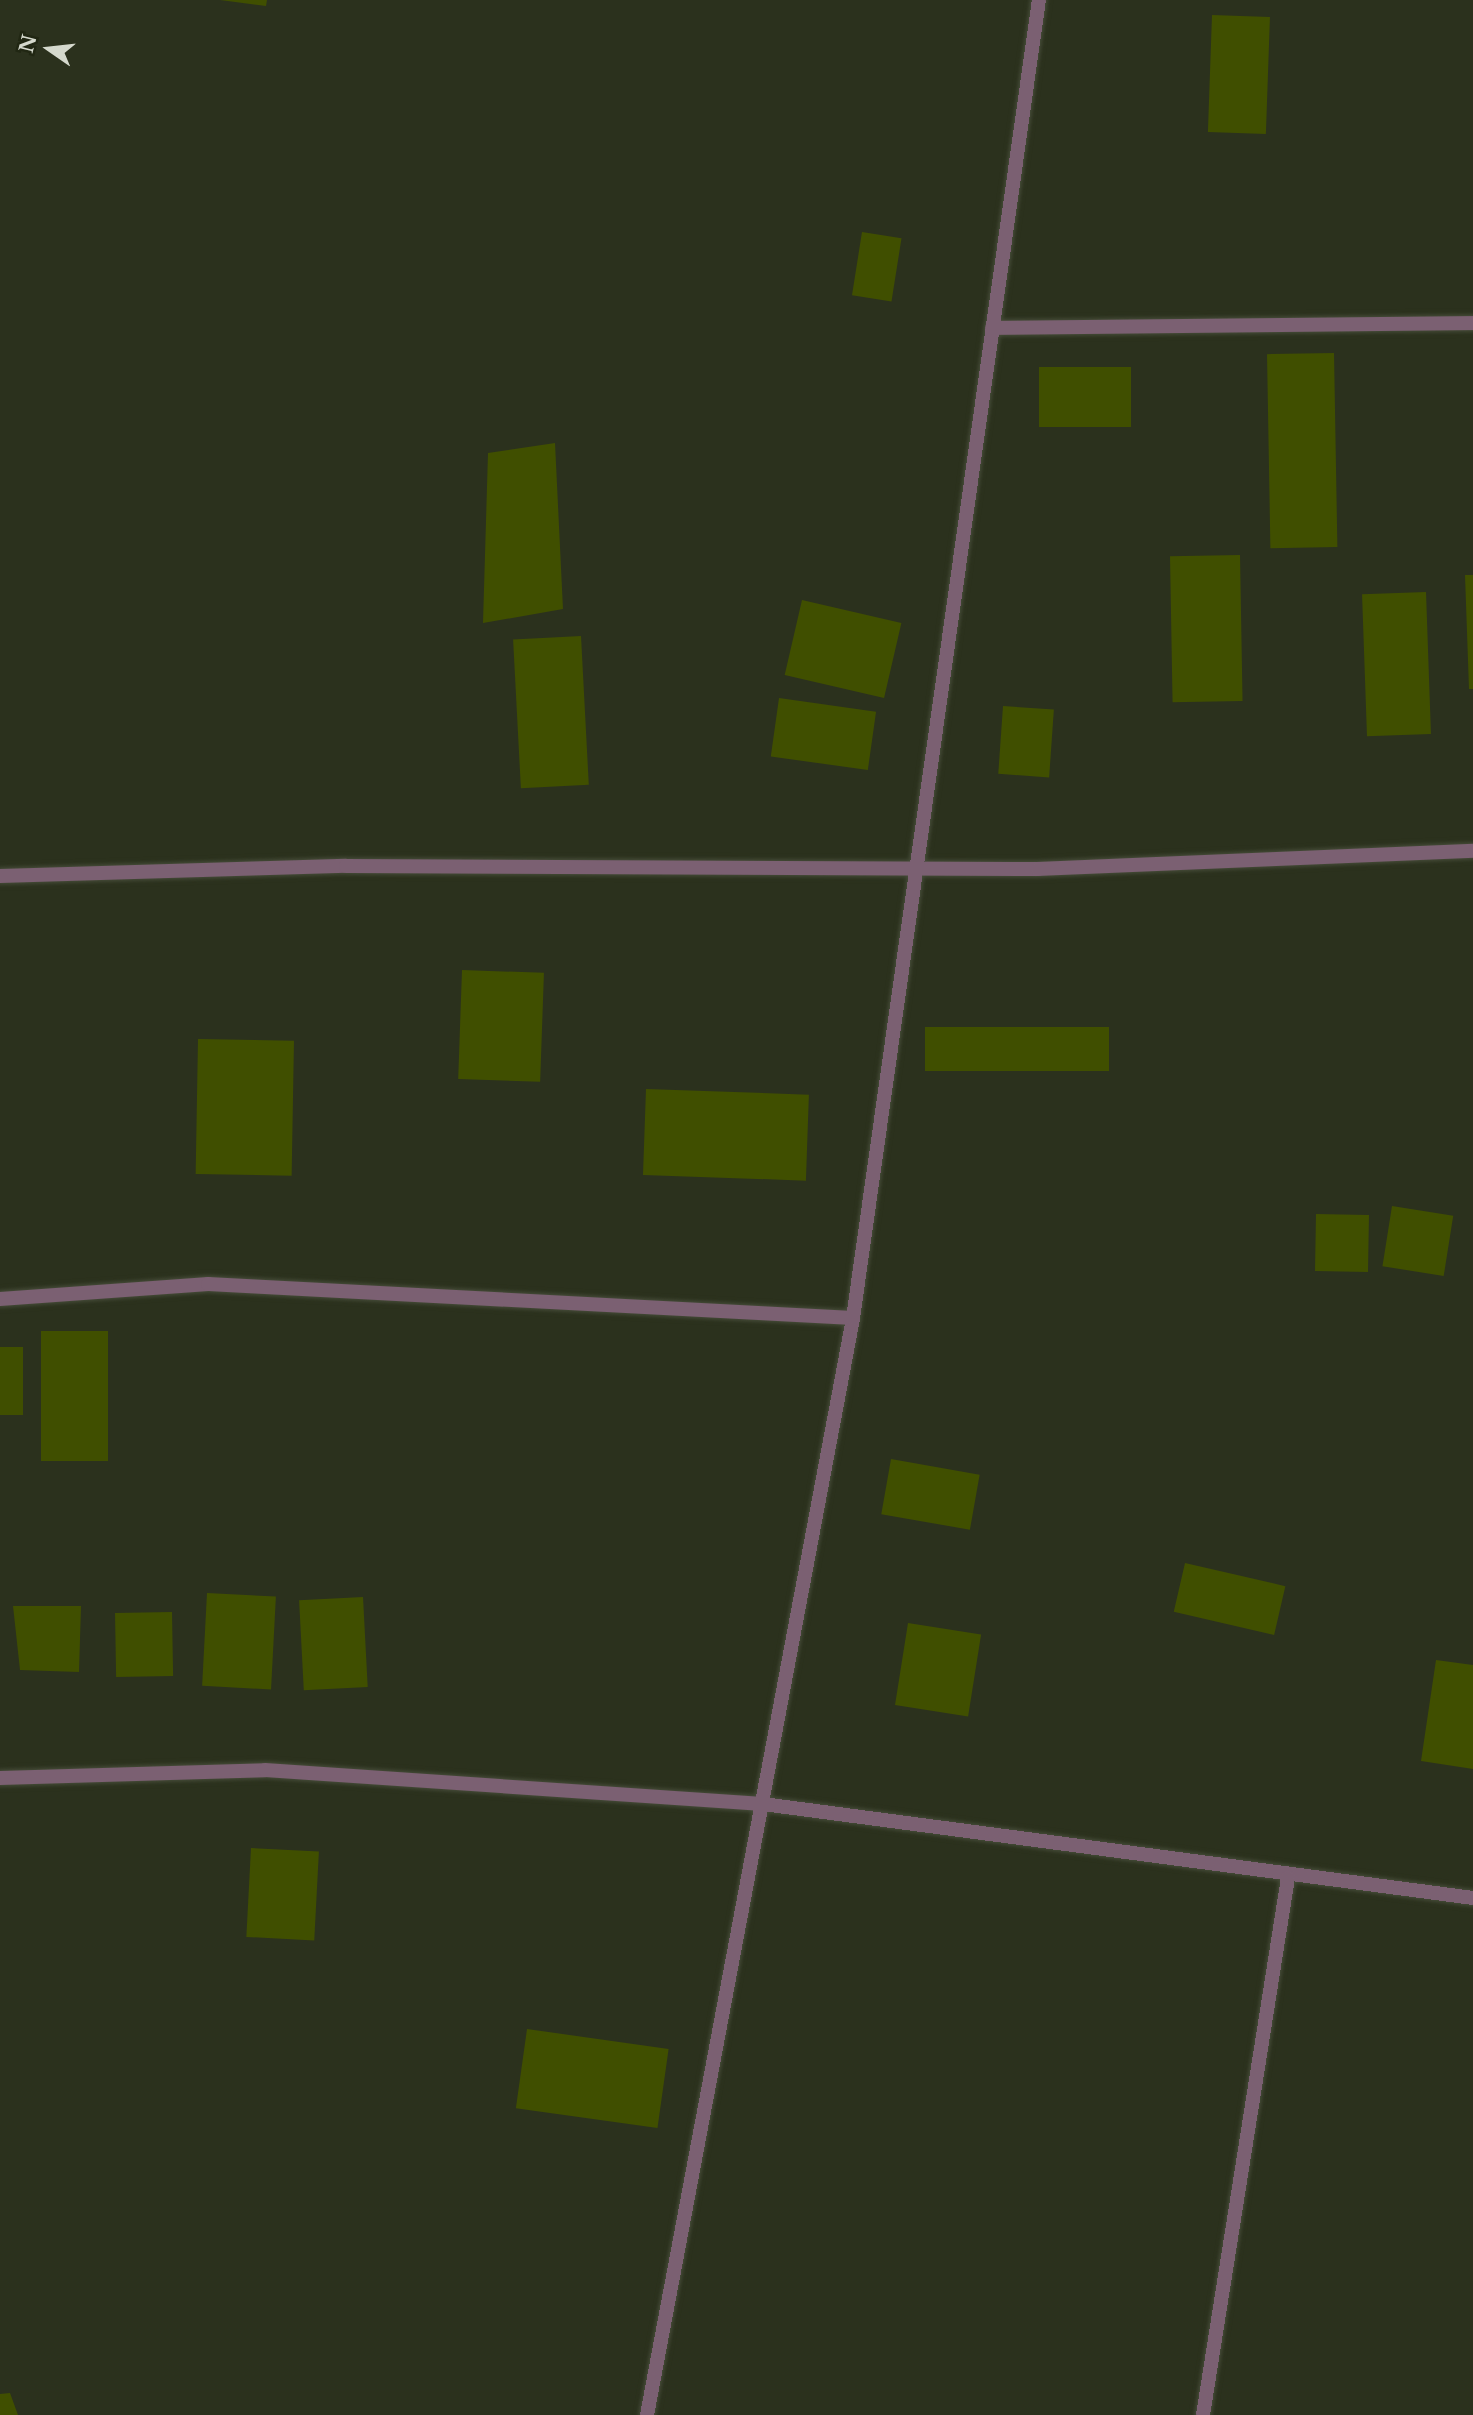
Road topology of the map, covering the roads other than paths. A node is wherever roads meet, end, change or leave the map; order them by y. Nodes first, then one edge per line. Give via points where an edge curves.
1 (1039, 0) edge
2 (1473, 323) edge
3 (992, 328) junction
4 (1473, 851) edge
5 (915, 868) junction
6 (0, 876) edge
7 (0, 1299) edge
8 (853, 1318) junction
9 (0, 1778) edge
10 (763, 1804) junction
11 (1289, 1878) junction
12 (1473, 1898) edge
13 (647, 2415) edge
14 (1203, 2415) edge

1 - 3 street
2 - 3 street
3 - 5 street
4 - 5 street via 1223,865
5 - 6 street via 346,866
5 - 8 street
7 - 8 street via 208,1284
8 - 10 street
9 - 10 street via 265,1770
10 - 11 street
10 - 13 street
11 - 12 street
11 - 14 street

